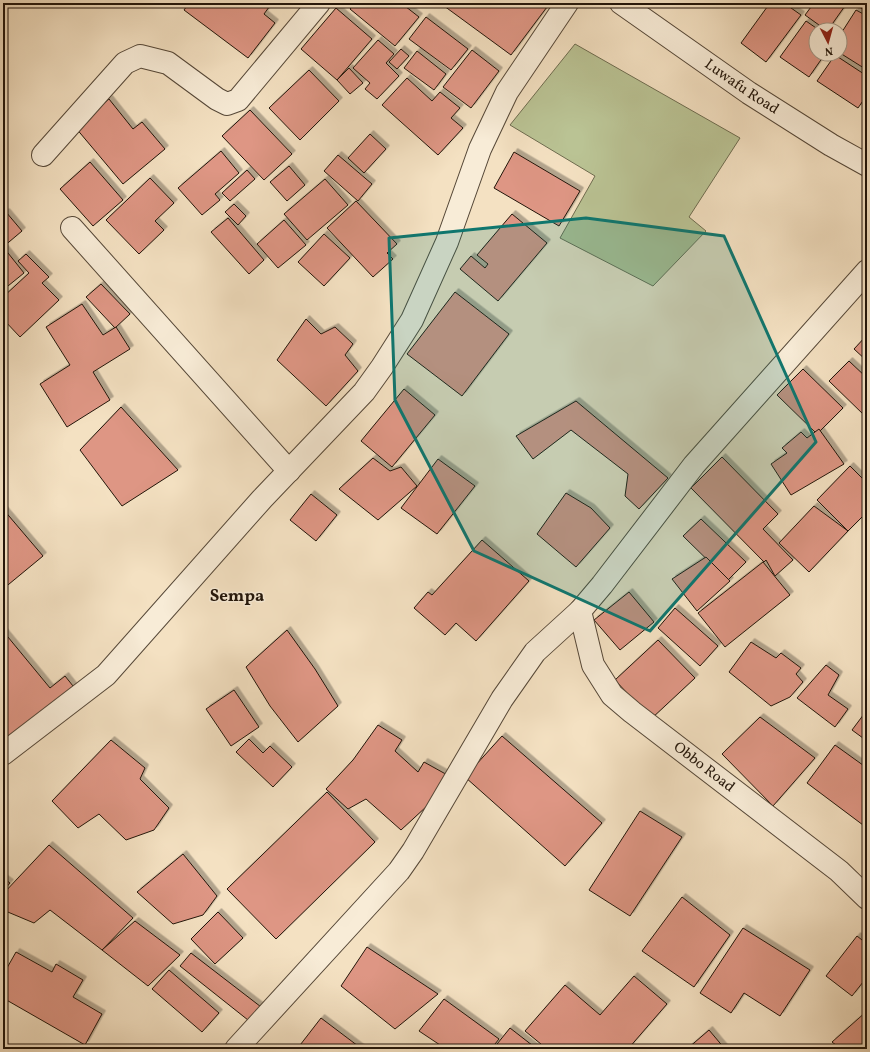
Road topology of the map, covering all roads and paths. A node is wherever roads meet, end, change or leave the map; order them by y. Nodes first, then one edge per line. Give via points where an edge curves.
1 (319, 3) edge
2 (567, 3) edge
3 (621, 3) edge
4 (43, 156) dead end
5 (867, 165) edge
6 (72, 228) dead end
7 (867, 271) edge
8 (289, 471) junction
9 (580, 611) junction
10 (3, 754) edge
11 (867, 898) edge
12 (236, 1049) edge

1 - 4 street via 238,100 227,104 217,100 168,63 140,56 125,63
2 - 8 street via 507,92 480,149 447,242 412,320 364,392
3 - 5 street, Luwafu Road via 749,94
6 - 8 street
7 - 9 street via 694,465
8 - 10 street via 106,675
9 - 11 street, Obbo Road via 593,665 612,695 839,871
9 - 12 street via 535,652 502,699 399,871

